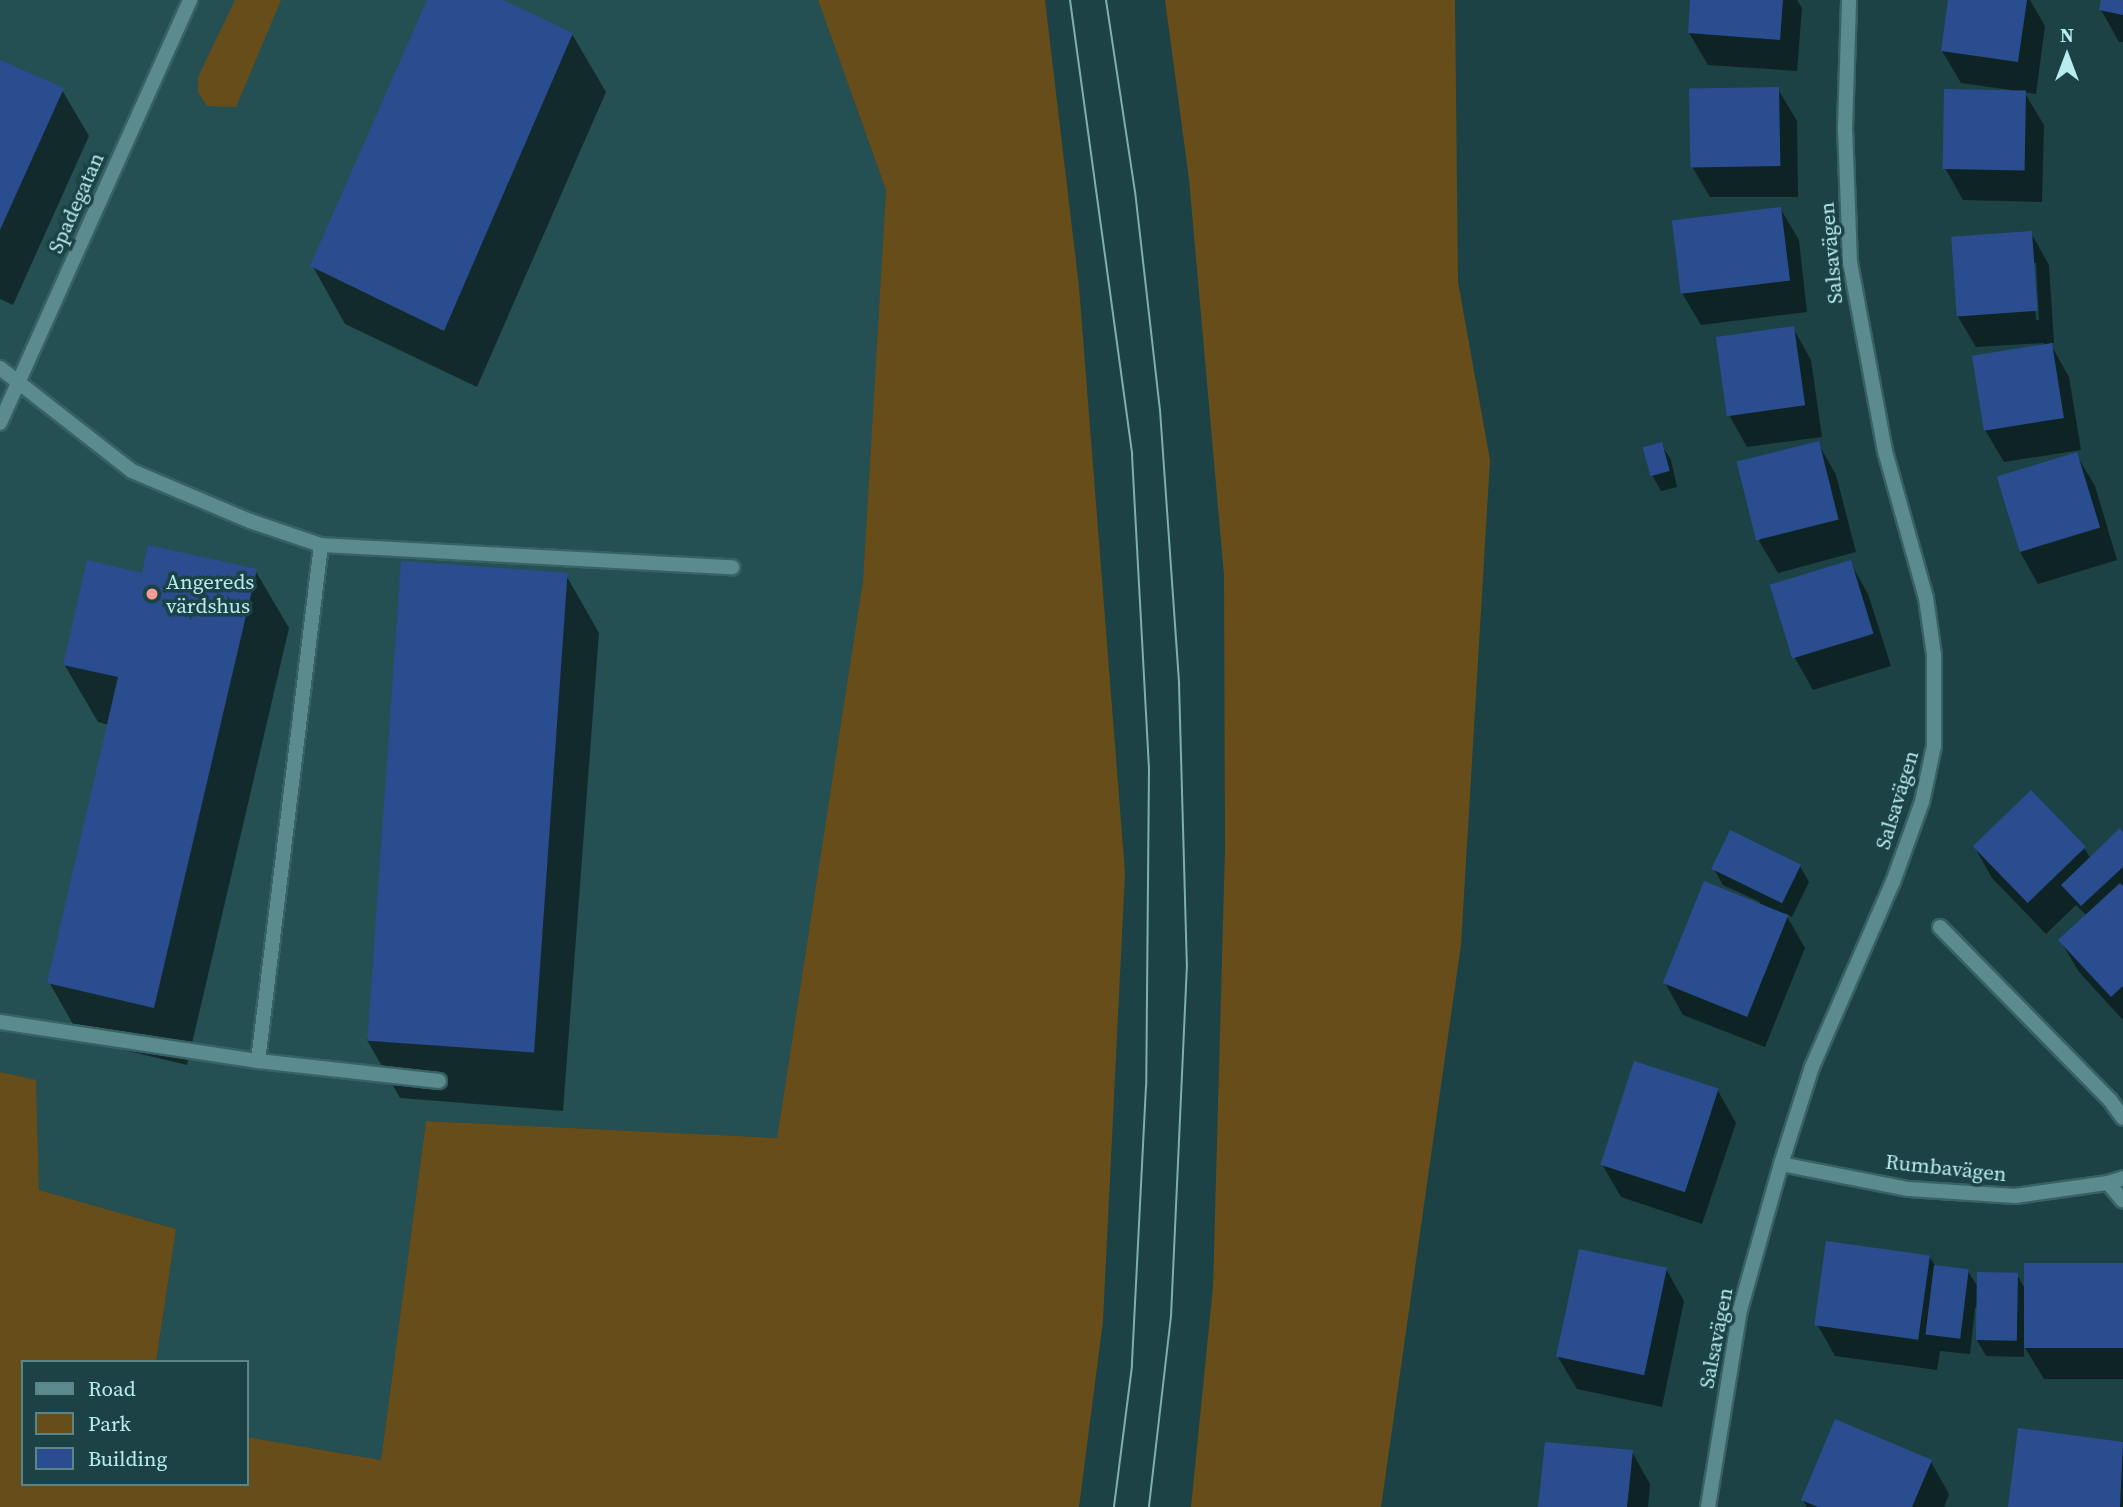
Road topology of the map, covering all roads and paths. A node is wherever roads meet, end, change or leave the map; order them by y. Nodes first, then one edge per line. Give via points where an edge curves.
1 (190, 0) edge
2 (1849, 0) edge
3 (0, 369) edge
4 (19, 381) junction
5 (0, 423) edge
6 (321, 545) junction
7 (732, 567) dead end
8 (1940, 927) dead end
9 (0, 1022) edge
10 (258, 1061) junction
11 (439, 1081) dead end
12 (2123, 1118) edge
13 (1781, 1164) junction
14 (2123, 1178) edge
15 (2108, 1183) junction
16 (2123, 1201) edge
17 (1708, 1507) edge

1 - 4 street, Spadegatan
2 - 13 street, Salsavägen via 1845,129 1850,263 1885,451 1926,598 1934,655 1934,746 1922,802 1893,882 1812,1067
3 - 4 street
4 - 5 street, Spadegatan
4 - 6 street via 132,471 250,521
6 - 7 street
6 - 10 street
8 - 12 street
9 - 10 street
10 - 11 street
13 - 15 street, Rumbavägen via 1909,1189 2015,1196
13 - 17 street, Salsavägen via 1740,1310
14 - 15 street, Rumbavägen
15 - 16 street

